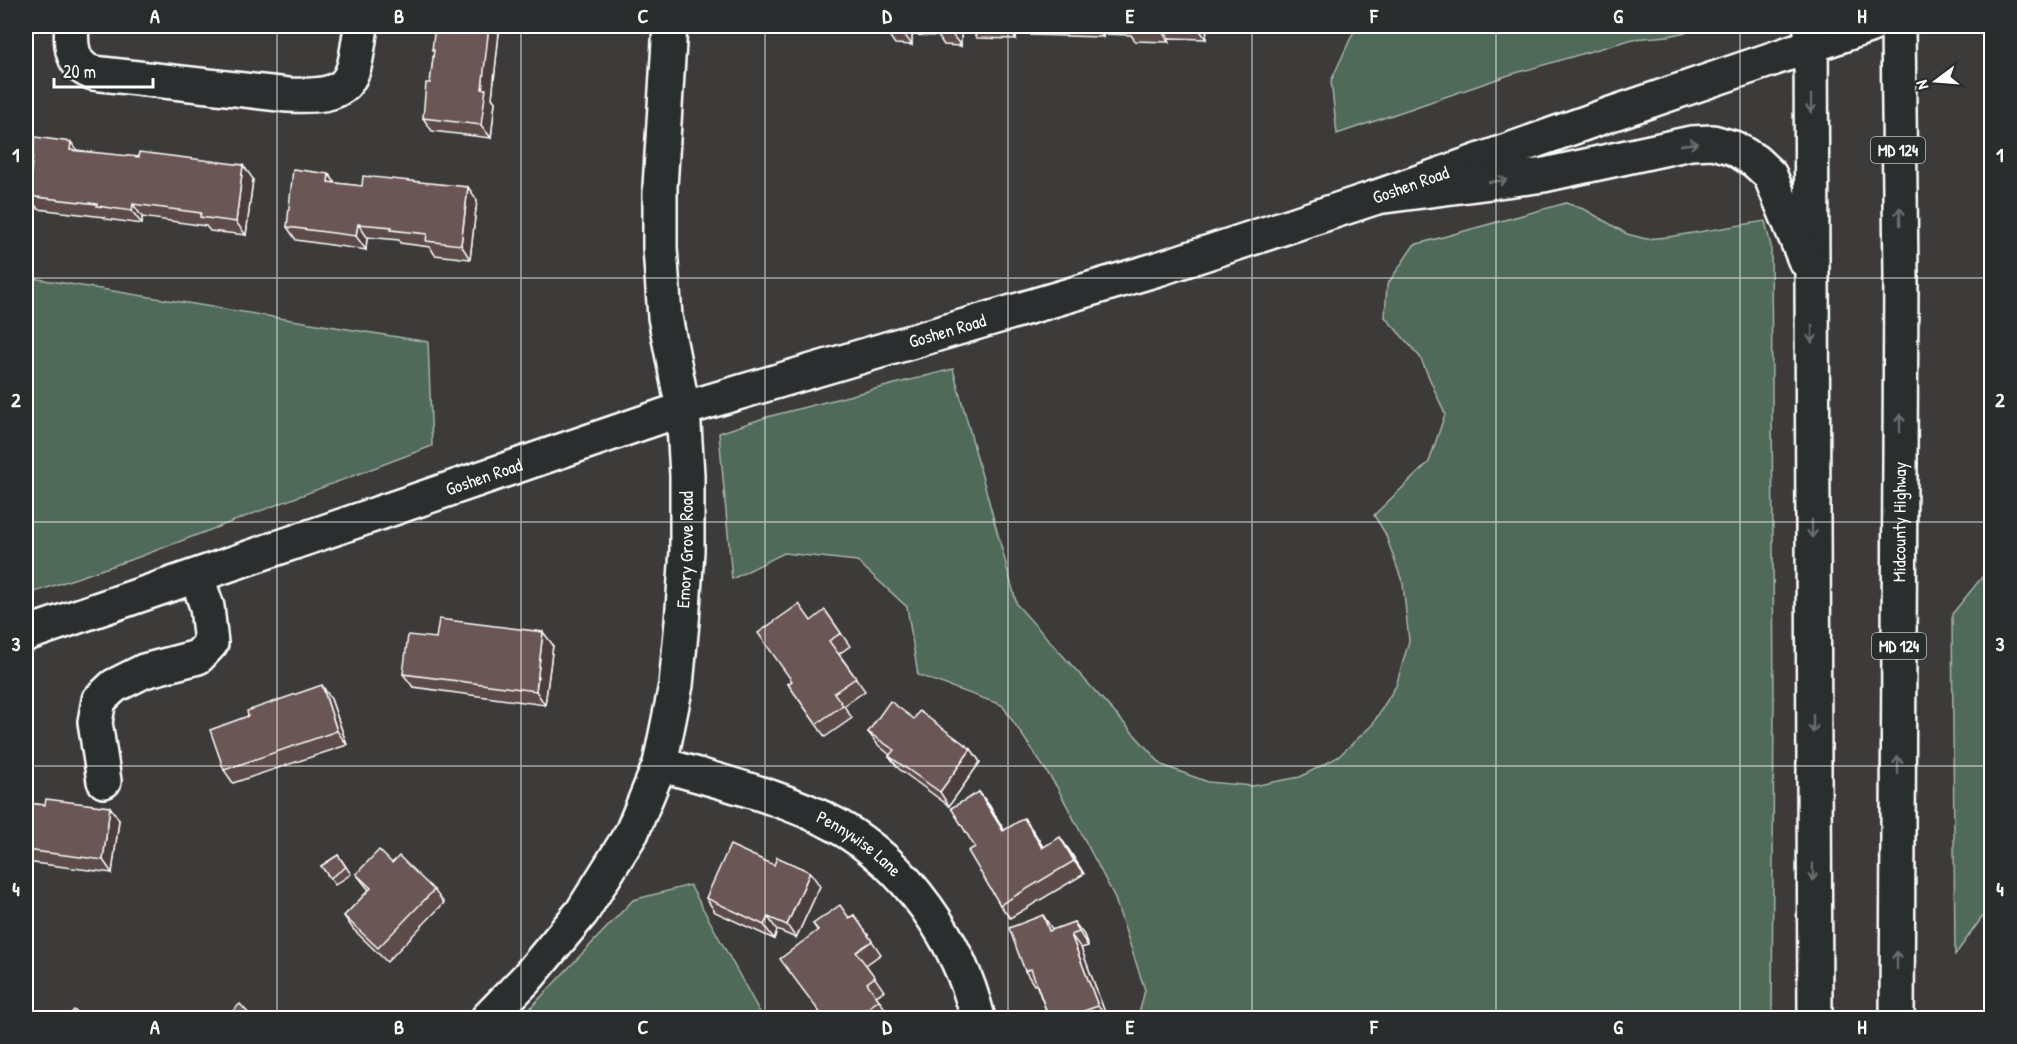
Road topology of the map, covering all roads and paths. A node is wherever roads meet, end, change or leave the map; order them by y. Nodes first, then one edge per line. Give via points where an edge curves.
1 (72, 26) edge
2 (361, 26) edge
3 (670, 26) edge
4 (1869, 26) edge
5 (1898, 26) edge
6 (1811, 35) edge
7 (1377, 198) junction
8 (1812, 275) junction
9 (683, 409) junction
10 (196, 577) junction
11 (26, 634) edge
12 (660, 764) junction
13 (104, 781) dead end
14 (488, 1018) edge
15 (978, 1018) edge
16 (1815, 1018) edge
17 (1897, 1018) edge

1 - 2 street via 75,58 83,69 93,73 316,96 342,87 353,75
3 - 9 street, Emory Grove Road via 660,248 665,317
4 - 6 street, Goshen Road
17 -> 5 street, Midcounty Highway / MD 124 via 1901,286
6 - 7 street, Goshen Road via 1605,116
6 -> 8 street
7 -> 8 street via 1544,175 1691,143 1713,142 1734,148 1770,176
7 - 9 street, Goshen Road via 1158,269
8 -> 16 street
9 - 10 street, Goshen Road
9 - 12 street, Emory Grove Road via 687,551 676,685
10 - 11 street, Goshen Road
10 - 13 street via 207,607 211,643 198,657 144,671 114,686 99,700 95,722
12 - 14 street, Emory Grove Road via 632,832 582,912
12 - 15 street, Pennywise Lane via 784,803 856,837 927,908 966,979

